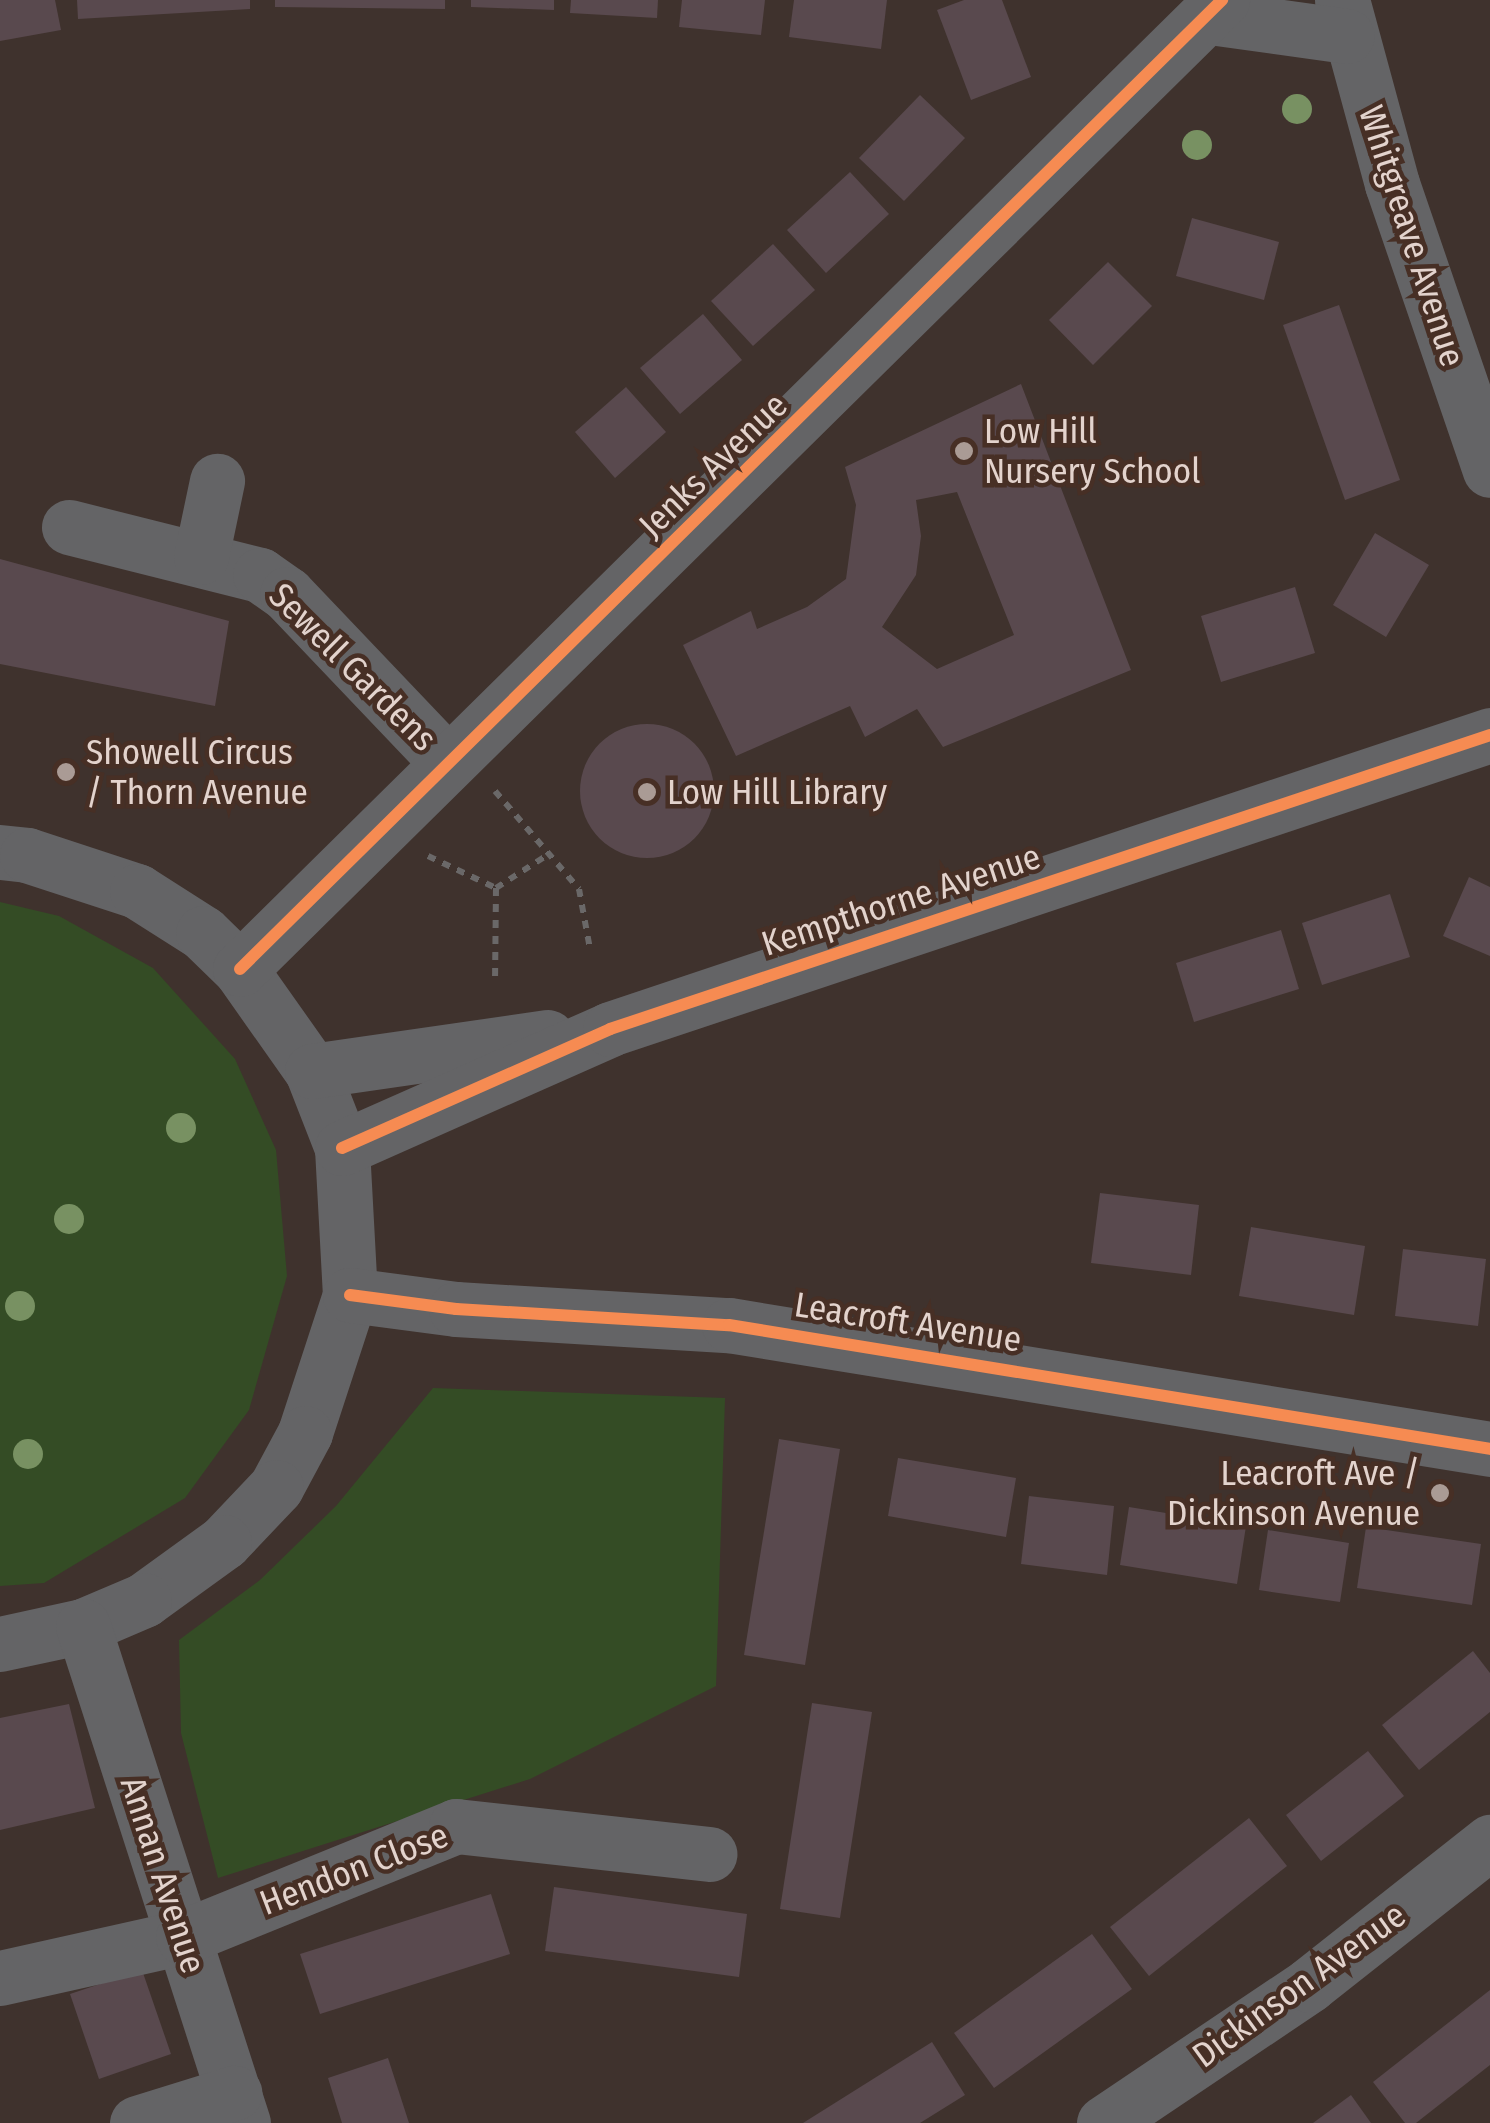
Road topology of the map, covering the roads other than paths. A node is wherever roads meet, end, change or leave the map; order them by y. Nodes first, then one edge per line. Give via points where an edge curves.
1 (1216, 8) edge
2 (1344, 18) edge
3 (1490, 470) edge
4 (217, 481) dead end
5 (69, 528) dead end
6 (201, 557) junction
7 (1490, 735) edge
8 (468, 774) junction
9 (0, 852) edge
10 (240, 969) junction
11 (610, 1029) junction
12 (312, 1071) junction
13 (342, 1148) junction
14 (350, 1295) junction
15 (1478, 1443) edge
16 (84, 1626) junction
17 (0, 1644) edge
18 (1490, 1842) edge
19 (709, 1854) dead end
20 (183, 1937) junction
21 (0, 1978) edge
22 (238, 2108) edge
23 (137, 2123) edge
24 (1104, 2123) edge

1 - 2 street
1 - 8 street, Jenks Avenue via 768,455
2 - 3 street, Whitgreave Avenue
4 - 6 street
5 - 6 street, Sewell Gardens
6 - 8 street, Sewell Gardens via 260,575 288,594
7 - 11 street, Kempthorne Avenue
8 - 10 street, Jenks Avenue
9 - 10 street via 136,891 203,933
10 - 12 street
11 - 12 street, Kempthorne Avenue
11 - 13 street, Kempthorne Avenue
12 - 13 street
13 - 14 street
14 - 15 street, Leacroft Avenue via 729,1325
14 - 16 street via 306,1434 276,1487 186,1574
16 - 17 street
16 - 20 street, Annan Avenue
18 - 24 street, Dickinson Avenue via 1309,1985
19 - 20 street, Hendon Close via 456,1826
20 - 21 street, Hendon Close
20 - 22 street, Annan Avenue
22 - 23 street

